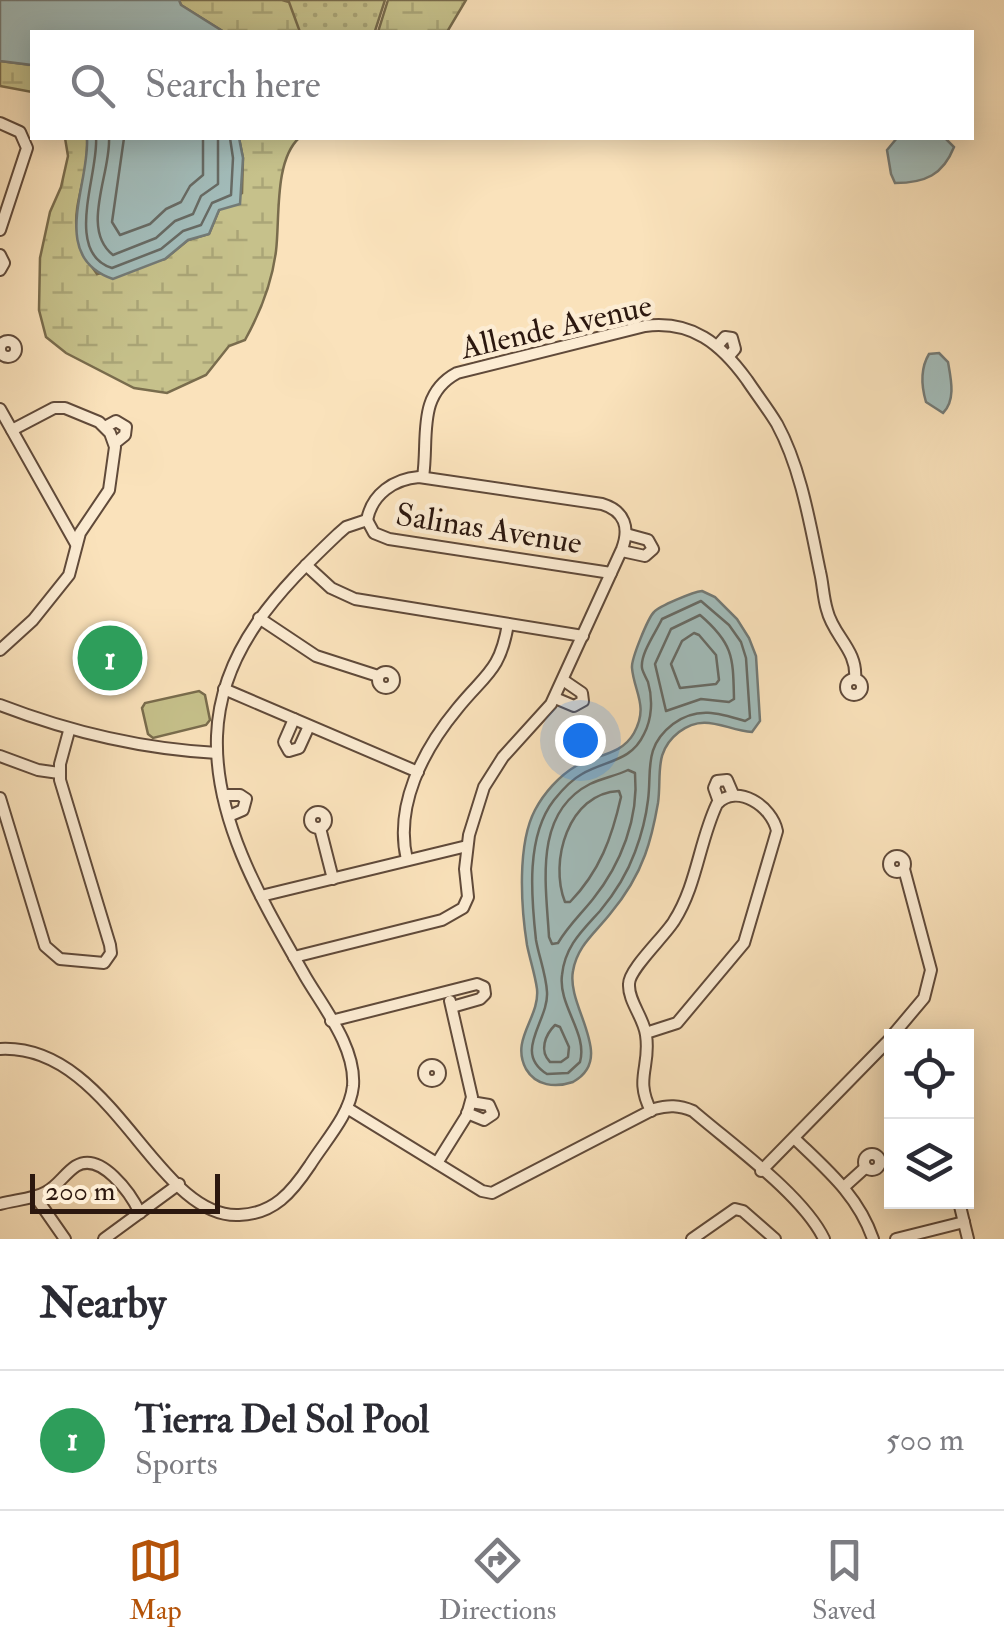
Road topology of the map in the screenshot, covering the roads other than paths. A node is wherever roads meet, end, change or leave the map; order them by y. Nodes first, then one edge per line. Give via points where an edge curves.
1 (0, 124) edge
2 (6, 194) edge
3 (0, 230) edge
4 (0, 256) edge
5 (0, 270) edge
6 (0, 409) edge
7 (12, 430) junction
8 (423, 477) junction
9 (367, 520) junction
10 (626, 534) junction
11 (76, 544) junction
12 (622, 550) junction
13 (306, 565) junction
14 (612, 573) junction
15 (258, 618) junction
16 (508, 624) junction
17 (583, 636) junction
18 (0, 650) edge
19 (378, 676) dead end
20 (855, 679) dead end
21 (563, 680) junction
22 (224, 689) junction
23 (555, 698) junction
24 (0, 705) edge
25 (294, 719) junction
26 (309, 726) junction
27 (69, 731) junction
28 (217, 753) junction
29 (0, 756) edge
30 (418, 772) junction
31 (59, 773) junction
32 (719, 780) dead end
33 (223, 794) junction
34 (726, 797) junction
35 (0, 798) edge
36 (229, 816) junction
37 (320, 828) dead end
38 (467, 846) junction
39 (408, 860) junction
40 (904, 869) dead end
41 (333, 878) junction
42 (261, 896) junction
43 (294, 956) junction
44 (448, 991) junction
45 (452, 1007) junction
46 (331, 1021) junction
47 (900, 1029) edge
48 (646, 1033) junction
49 (884, 1046) edge
50 (0, 1049) edge
51 (466, 1064) junction
52 (440, 1071) dead end
53 (347, 1108) junction
54 (651, 1111) junction
55 (794, 1138) junction
56 (436, 1163) junction
57 (866, 1168) dead end
58 (761, 1171) junction
59 (179, 1184) junction
60 (844, 1186) junction
61 (35, 1196) junction
62 (0, 1204) edge
63 (961, 1209) edge
64 (140, 1213) junction
65 (964, 1222) junction
66 (65, 1239) edge
67 (104, 1239) edge
68 (692, 1239) edge
69 (775, 1239) edge
70 (824, 1239) edge
71 (872, 1239) edge
72 (896, 1239) edge
73 (968, 1239) edge

1 - 2 street via 20,132 27,148
2 - 3 street
4 - 5 street
6 - 7 street
7 - 11 street
7 - 11 street via 60,407 105,427 116,421 126,427 115,443 109,490
8 - 9 street via 386,488
8 - 10 street via 602,504 618,512
8 - 20 street, Allende Avenue via 427,409 437,389 457,373 659,324 718,344 732,338 736,345 729,356 784,440 828,616 851,652
9 - 13 street via 346,527
9 - 14 street, Salinas Avenue via 374,533 389,539
10 - 12 street
10 - 12 street via 648,540 653,550 645,556
11 - 18 street via 64,582
12 - 14 street
13 - 15 street
13 - 16 street via 355,599
14 - 17 street
15 - 19 street via 316,656
15 - 22 street
16 - 17 street
16 - 30 street via 490,676 444,726
17 - 21 street
21 - 23 street
21 - 23 street via 583,701 574,706
22 - 25 street
22 - 28 street
23 - 38 street via 493,773
24 - 27 street
25 - 26 street
25 - 26 street via 284,742 289,751 299,748
26 - 30 street
27 - 28 street
27 - 31 street
28 - 33 street
29 - 31 street
30 - 39 street via 404,824
31 - 35 street via 111,953 104,963 54,956 45,946
32 - 34 street via 729,782
33 - 36 street
33 - 36 street via 246,799 244,810
34 - 48 street via 686,902 630,978
34 - 48 street via 741,795 768,813 776,829 746,939 675,1024
36 - 42 street
37 - 41 street
38 - 39 street
38 - 43 street via 468,896 459,913
39 - 41 street
40 - 47 street via 931,970 924,998
41 - 42 street
42 - 43 street
43 - 46 street
44 - 45 street
44 - 45 street via 477,984 485,990 480,999
44 - 46 street
45 - 51 street
46 - 53 street via 353,1071
48 - 54 street via 641,1087
49 - 55 street
50 - 59 street via 44,1055 82,1078
51 - 52 street
51 - 56 street via 469,1107
53 - 56 street
53 - 59 street via 293,1189 265,1211 218,1213
54 - 56 street via 497,1192 482,1191
54 - 58 street via 693,1111
55 - 58 street
55 - 60 street
57 - 60 street
58 - 70 street via 808,1214
59 - 64 street
60 - 71 street
61 - 62 street
61 - 64 street via 77,1165 95,1163
61 - 66 street
63 - 65 street
64 - 67 street
65 - 72 street
65 - 73 street
68 - 69 street via 735,1209

